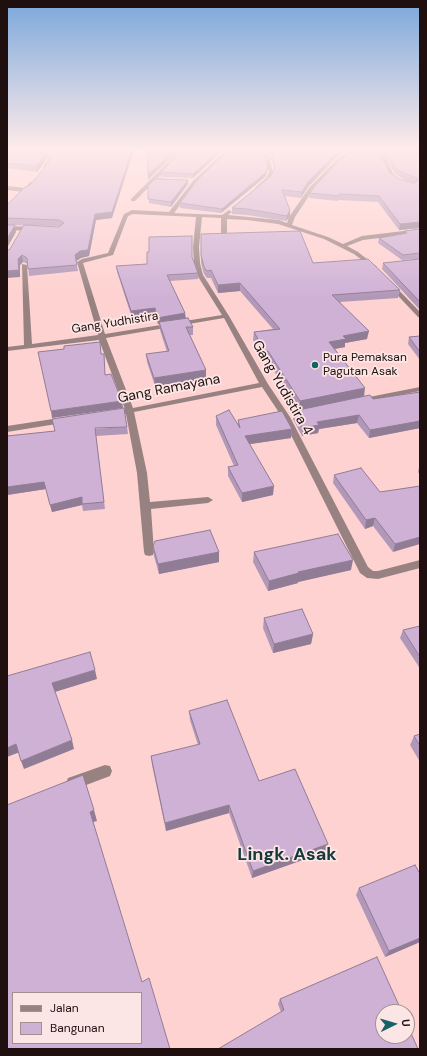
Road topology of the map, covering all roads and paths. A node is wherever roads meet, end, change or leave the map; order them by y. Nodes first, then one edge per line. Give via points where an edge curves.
1 (182, 199) edge
2 (304, 199) edge
3 (236, 206) edge
4 (170, 214) junction
5 (199, 216) junction
6 (224, 216) junction
7 (289, 225) junction
8 (7, 228) edge
9 (23, 228) junction
10 (45, 229) edge
11 (420, 231) edge
12 (19, 235) edge
13 (224, 236) edge
14 (343, 246) junction
15 (24, 265) edge
16 (378, 268) edge
17 (383, 277) edge
18 (417, 309) edge
19 (226, 316) junction
20 (420, 316) edge
21 (102, 337) junction
22 (28, 346) junction
23 (7, 349) edge
24 (264, 384) junction
25 (420, 389) edge
26 (353, 403) edge
27 (130, 411) junction
28 (115, 413) edge
29 (76, 419) edge
30 (7, 429) edge
31 (208, 500) dead end
32 (146, 506) junction
33 (149, 552) dead end
34 (420, 564) edge
35 (105, 772) dead end
36 (63, 787) edge

1 - 4 street
2 - 7 street
3 - 6 street
4 - 5 street
4 - 21 street via 129,213 110,254 80,262
5 - 6 street
5 - 19 street, Gang Yudistira 4 via 196,247 200,275
6 - 7 street
6 - 13 street
7 - 14 street
8 - 9 street
9 - 10 street
9 - 12 street
11 - 14 street via 362,238
14 - 16 street
15 - 22 street
17 - 18 street
18 - 20 street
19 - 21 street, Gang Yudhistira
19 - 24 street, Gang Yudistira 4
21 - 22 street, Gang Yudhistira
21 - 27 street
22 - 23 street, Gang Yudhistira
24 - 27 street, Gang Ramayana
24 - 34 street, Gang Yudistira 4 via 289,416 364,570 371,575 378,575
25 - 26 street
27 - 28 street, Gang Ramayana
27 - 32 street
29 - 30 street
31 - 32 street
32 - 33 street
35 - 36 street

